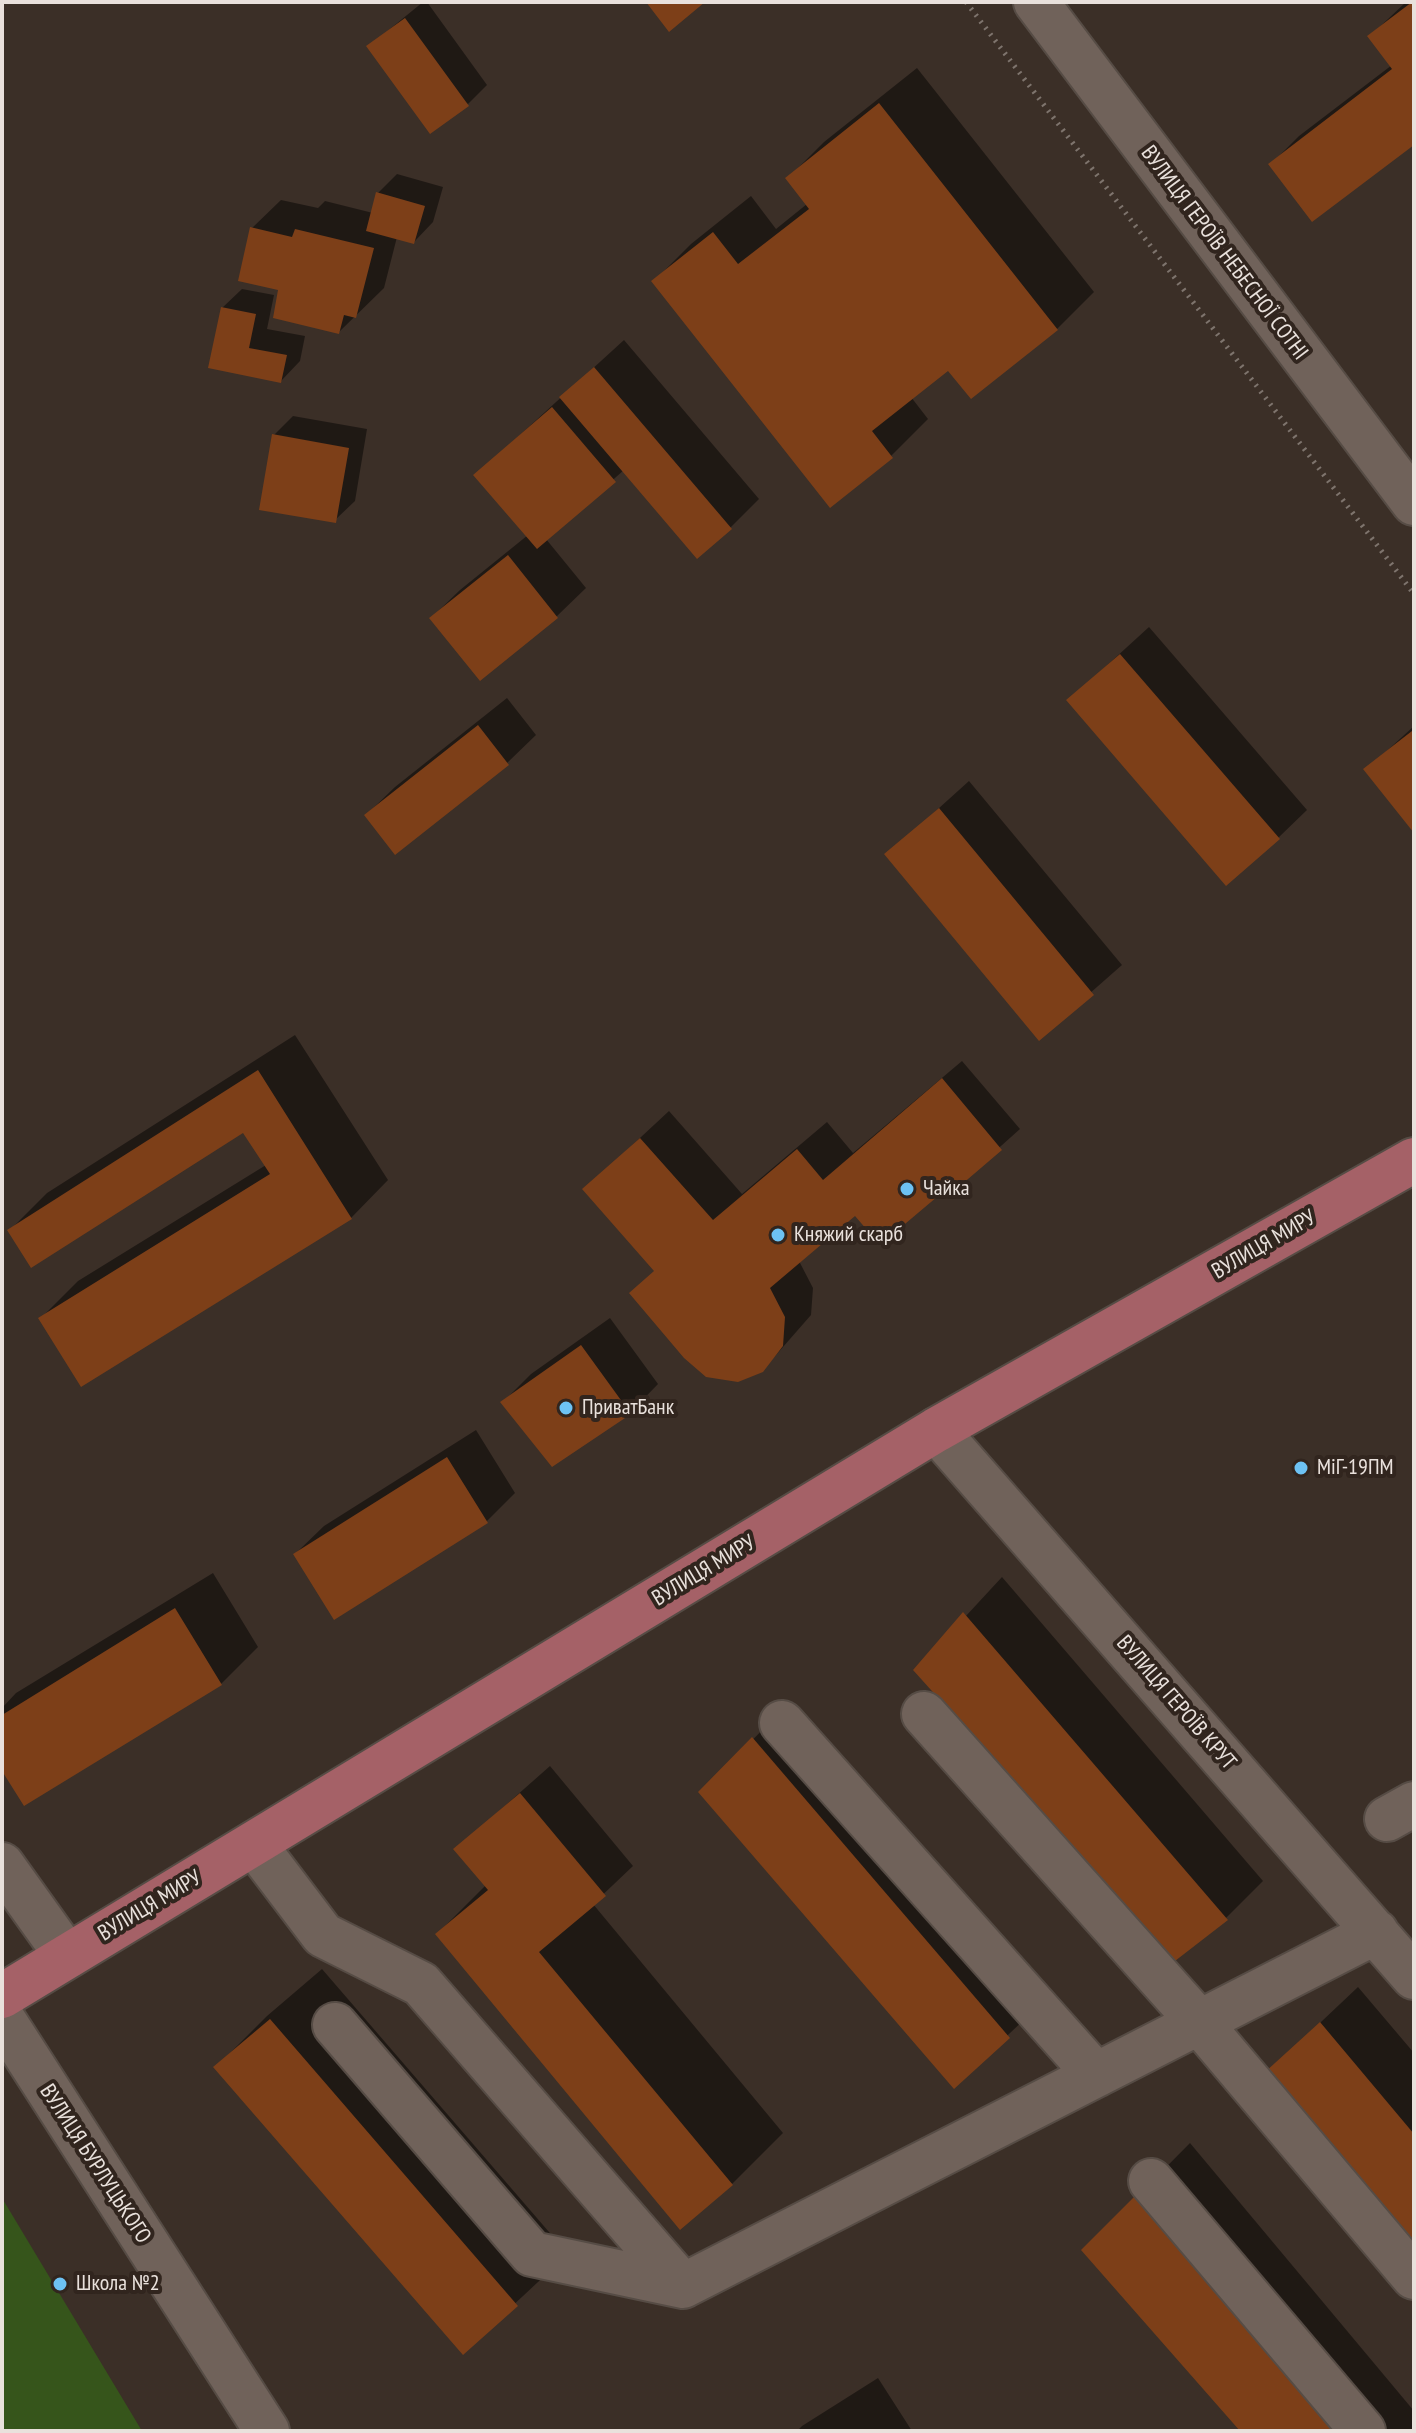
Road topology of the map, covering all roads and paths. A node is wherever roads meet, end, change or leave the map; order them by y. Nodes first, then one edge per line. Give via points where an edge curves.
1 (966, 2) edge
2 (1036, 2) edge
3 (1414, 503) edge
4 (1414, 594) edge
5 (1414, 1160) edge
6 (936, 1430) junction
7 (924, 1714) dead end
8 (782, 1723) dead end
9 (254, 1844) junction
10 (2, 1865) edge
11 (1376, 1932) junction
12 (67, 1956) junction
13 (1414, 1977) edge
14 (2, 1996) edge
15 (2, 2018) edge
16 (1199, 2022) junction
17 (335, 2025) dead end
18 (1096, 2075) junction
19 (1151, 2181) dead end
20 (1414, 2277) edge
21 (683, 2286) junction
22 (267, 2431) edge
23 (1363, 2431) edge

1 - 4 path
2 - 3 street, ВУЛИЦЯ ГЕРОЇВ НЕБЕСНОЇ СОТНІ
5 - 6 main road, ВУЛИЦЯ МИРУ
6 - 9 main road, ВУЛИЦЯ МИРУ
6 - 11 street, ВУЛИЦЯ ГЕРОЇВ КРУТ
7 - 16 street
8 - 18 street
9 - 12 main road, ВУЛИЦЯ МИРУ
9 - 21 street via 323,1935 421,1984
10 - 12 street
11 - 13 street, ВУЛИЦЯ ГЕРОЇВ КРУТ
11 - 16 street
12 - 14 main road, ВУЛИЦЯ МИРУ
15 - 22 street, ВУЛИЦЯ БУРЛУЦЬКОГО
16 - 18 street
16 - 20 street
17 - 21 street via 532,2254
18 - 21 street
19 - 23 street

